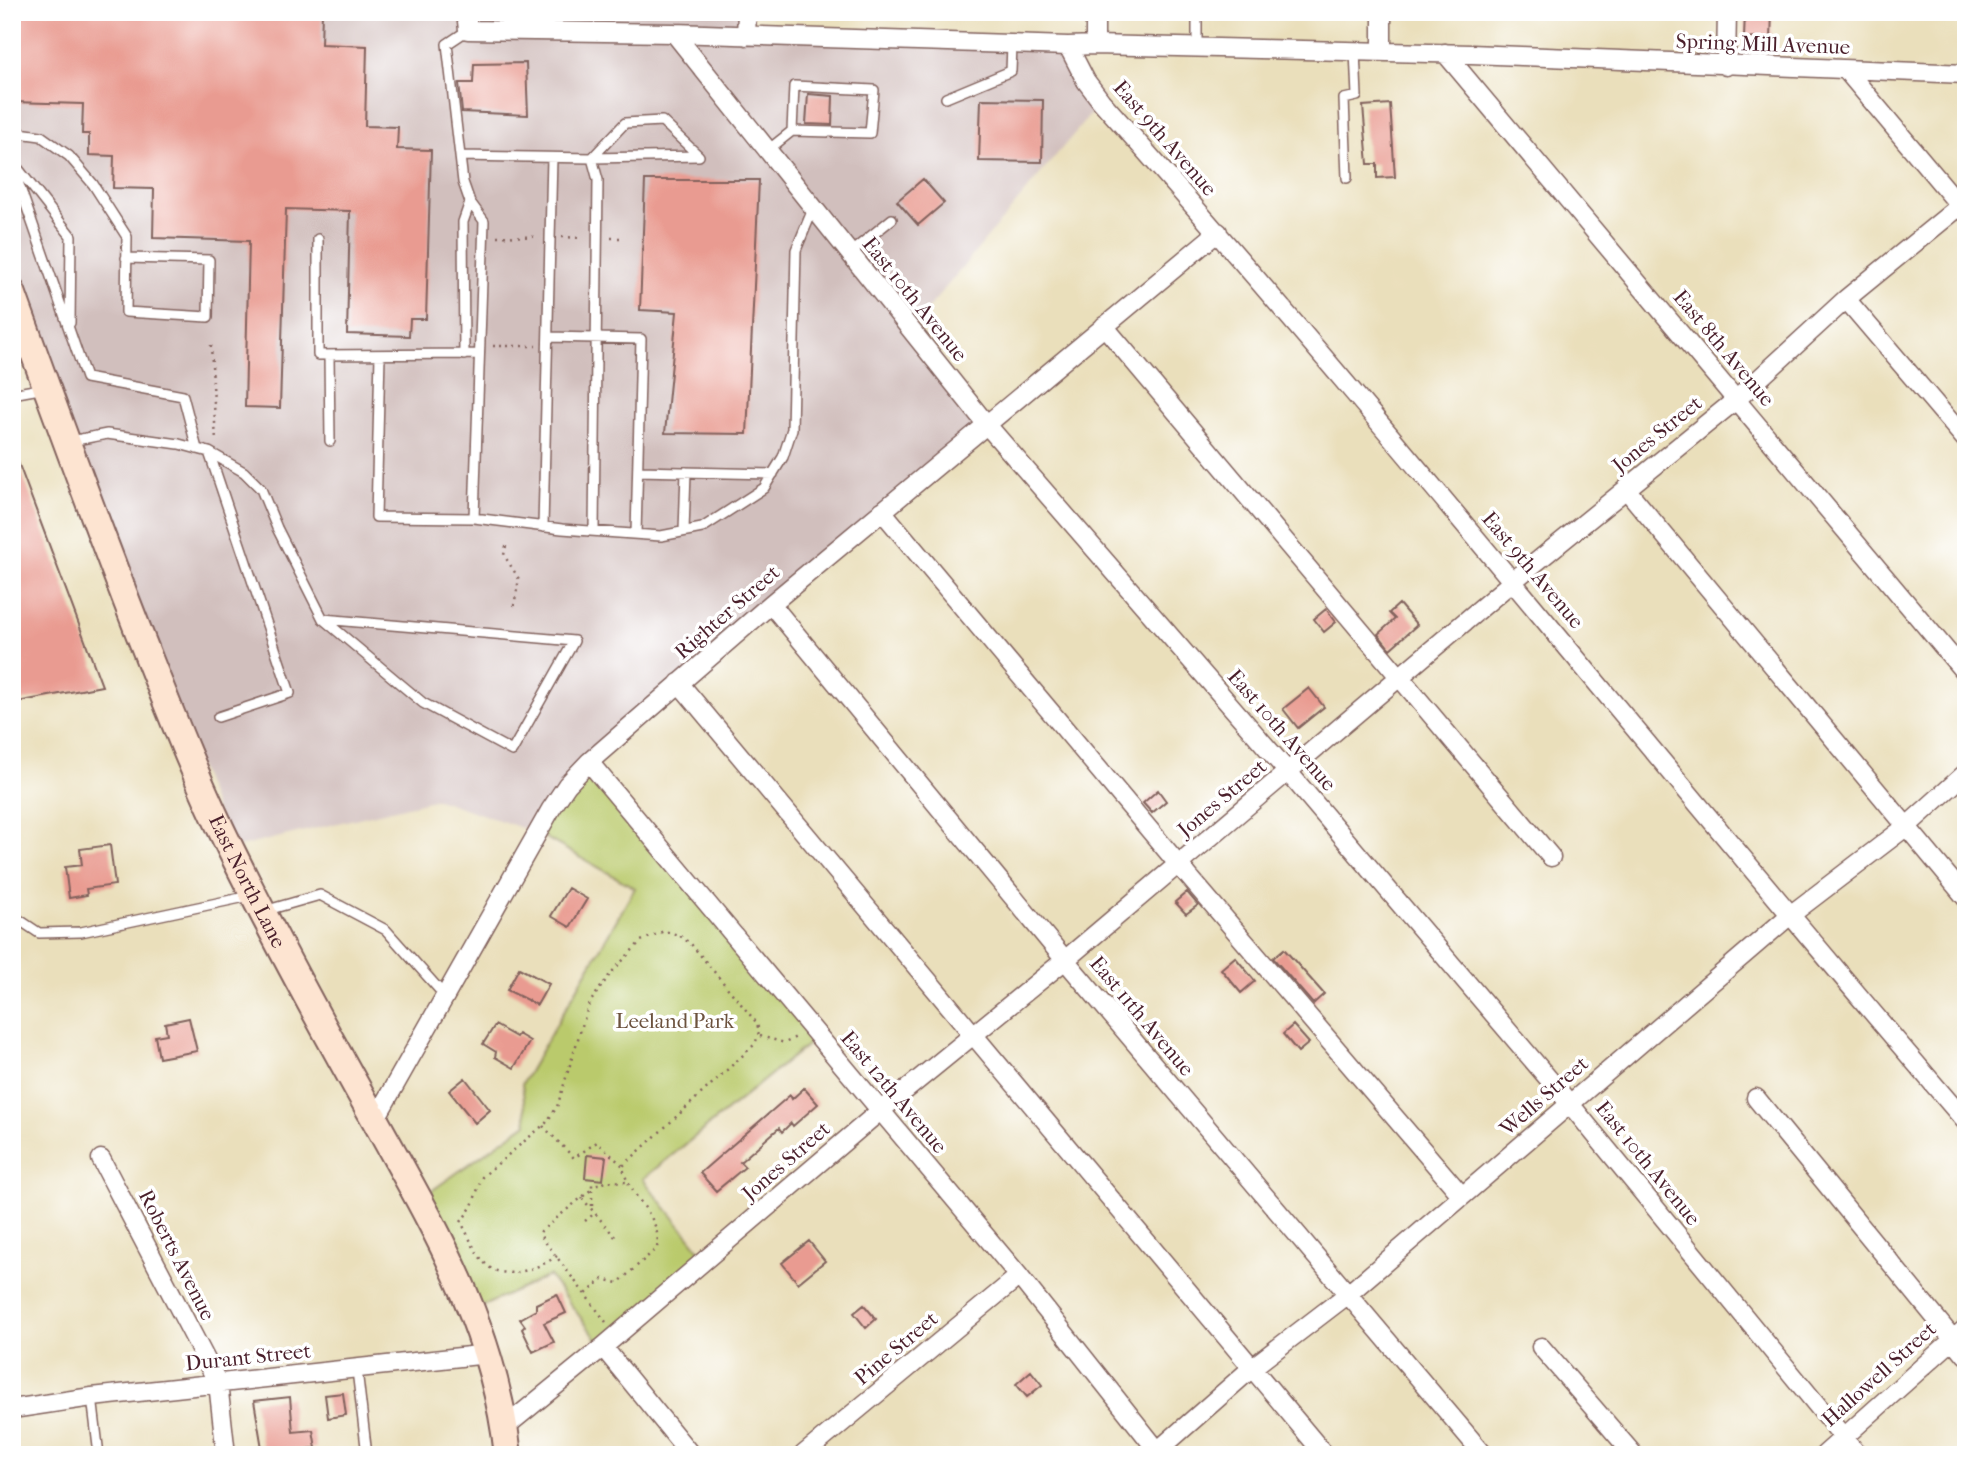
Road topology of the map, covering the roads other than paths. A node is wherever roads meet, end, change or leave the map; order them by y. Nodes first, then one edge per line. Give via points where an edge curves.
1 (747, 12) edge
2 (1095, 12) edge
3 (1197, 12) edge
4 (1382, 12) edge
5 (1727, 12) edge
6 (467, 21) edge
7 (674, 33) junction
8 (746, 36) junction
9 (1012, 45) junction
10 (1095, 45) junction
11 (1068, 46) junction
12 (1197, 47) junction
13 (1355, 51) junction
14 (1382, 52) junction
15 (1445, 53) junction
16 (1726, 66) junction
17 (1846, 70) junction
18 (1966, 74) edge
19 (946, 98) dead end
20 (792, 131) junction
21 (14, 132) edge
22 (768, 150) junction
23 (460, 156) junction
24 (552, 158) junction
25 (592, 159) junction
26 (16, 166) junction
27 (1347, 178) dead end
28 (470, 202) junction
29 (1964, 206) edge
30 (813, 209) junction
31 (892, 219) dead end
32 (1218, 232) junction
33 (318, 239) dead end
34 (850, 253) junction
35 (126, 258) junction
36 (12, 292) edge
37 (1846, 299) junction
38 (1104, 326) junction
39 (70, 331) junction
40 (548, 337) junction
41 (595, 338) junction
42 (479, 350) junction
43 (329, 355) junction
44 (380, 355) junction
45 (464, 355) junction
46 (46, 387) junction
47 (12, 394) edge
48 (1737, 399) junction
49 (987, 425) junction
50 (1966, 440) edge
51 (330, 441) dead end
52 (66, 442) junction
53 (198, 449) junction
54 (209, 452) junction
55 (638, 471) junction
56 (686, 472) junction
57 (773, 474) junction
58 (1626, 489) junction
59 (882, 511) junction
60 (474, 518) junction
61 (543, 527) junction
62 (594, 531) junction
63 (684, 531) junction
64 (636, 534) junction
65 (1513, 581) junction
66 (771, 604) junction
67 (323, 619) junction
68 (1966, 674) edge
69 (1401, 677) junction
70 (680, 683) junction
71 (218, 718) dead end
72 (589, 762) junction
73 (1289, 772) junction
74 (1966, 773) edge
75 (1907, 826) junction
76 (1551, 857) dead end
77 (1178, 864) junction
78 (1966, 898) edge
79 (259, 903) junction
80 (12, 915) edge
81 (1789, 916) junction
82 (1065, 960) junction
83 (445, 996) junction
84 (973, 1035) junction
85 (1756, 1098) dead end
86 (1570, 1104) junction
87 (880, 1111) junction
88 (374, 1120) junction
89 (1966, 1122) edge
90 (101, 1159) dead end
91 (1462, 1196) junction
92 (1019, 1276) junction
93 (1347, 1295) junction
94 (1959, 1334) edge
95 (609, 1343) junction
96 (1541, 1346) dead end
97 (488, 1354) junction
98 (1966, 1355) edge
99 (1253, 1367) junction
100 (357, 1370) junction
101 (218, 1383) junction
102 (92, 1397) junction
103 (12, 1409) edge
104 (505, 1427) junction
105 (1844, 1437) junction
106 (1157, 1453) edge
107 (99, 1455) edge
108 (226, 1455) edge
109 (367, 1455) edge
110 (508, 1455) edge
111 (691, 1455) edge
112 (803, 1455) edge
113 (1325, 1455) edge
114 (1484, 1455) edge
115 (1633, 1455) edge
116 (1824, 1455) edge
117 (1858, 1455) edge

1 - 8 street
2 - 10 street
3 - 12 lane
4 - 14 street
5 - 16 street
6 - 7 street, Spring Mill Avenue
6 - 23 lane via 447,44
7 - 8 street, Spring Mill Avenue
7 - 22 street, East 10th Avenue
8 - 9 street, Spring Mill Avenue
9 - 11 street, Spring Mill Avenue
9 - 19 lane via 1011,71
10 - 11 street, Spring Mill Avenue
10 - 12 street, Spring Mill Avenue
11 - 32 street, East 9th Avenue via 1101,101
12 - 13 street, Spring Mill Avenue
13 - 14 street, Spring Mill Avenue
13 - 27 lane via 1357,96 1344,99
14 - 15 street, Spring Mill Avenue
15 - 16 street, Spring Mill Avenue
15 - 48 street, East 8th Avenue
16 - 17 street, Spring Mill Avenue
17 - 18 street, Spring Mill Avenue
17 - 29 street
20 - 20 lane via 794,86 874,90 870,133
20 - 22 lane
21 - 26 lane
21 - 35 lane via 41,136 69,156 127,237
22 - 30 street, East 10th Avenue
23 - 24 lane
23 - 28 lane
24 - 25 lane
24 - 40 lane
25 - 25 lane via 625,123 662,121 699,156
25 - 41 lane via 598,180
26 - 39 lane
26 - 39 lane via 71,236
28 - 42 lane via 484,221
28 - 45 lane via 463,222
29 - 37 street, Jones Street
30 - 34 street, East 10th Avenue
30 - 57 lane via 796,250 792,429
31 - 34 lane
32 - 38 street, Righter Street
32 - 65 street, East 9th Avenue
33 - 43 lane via 318,355
34 - 49 street, East 10th Avenue
35 - 35 lane via 126,312 208,317 209,260
36 - 46 street, East North Lane
37 - 48 street, Jones Street
37 - 50 street
38 - 49 street, Righter Street
38 - 69 street
39 - 53 lane via 86,378 183,396
40 - 41 lane
40 - 61 lane
41 - 55 lane via 641,339
41 - 62 lane
42 - 45 lane
42 - 60 lane
43 - 44 lane
43 - 51 lane
44 - 45 lane
44 - 60 lane via 376,517
46 - 47 lane
46 - 52 street, East North Lane
48 - 58 street, Jones Street
48 - 68 street, East 8th Avenue
49 - 59 street, Righter Street
49 - 73 street, East 10th Avenue
52 - 53 lane via 107,435
52 - 79 street, East North Lane via 189,761
53 - 54 lane
54 - 67 lane via 244,472 261,489
54 - 71 lane via 290,693
55 - 56 lane
55 - 64 lane
56 - 57 lane
56 - 63 lane
57 - 63 lane via 754,495 702,528
58 - 65 street, Jones Street
58 - 75 street
59 - 66 street, Righter Street
59 - 77 street
60 - 61 lane
61 - 62 lane
62 - 64 lane
63 - 64 lane via 661,536
65 - 69 street, Jones Street
65 - 81 street, East 9th Avenue
66 - 70 street, Righter Street
66 - 82 street, East 11th Avenue
67 - 67 lane via 423,703 512,751 575,641
69 - 73 street, Jones Street
69 - 76 street
70 - 72 street, Righter Street
70 - 84 street
72 - 83 street, Righter Street via 551,809
72 - 87 street, East 12th Avenue
73 - 77 street, Jones Street
73 - 86 street, East 10th Avenue
74 - 75 street, Wells Street
75 - 78 street
75 - 81 street, Wells Street
77 - 82 street, Jones Street
77 - 91 street
79 - 80 lane via 81,932 39,933
79 - 83 lane via 320,895 330,899 386,930
79 - 88 street, East North Lane
81 - 86 street, Wells Street
81 - 89 street, East 9th Avenue
82 - 84 street, Jones Street
82 - 93 street, East 11th Avenue
83 - 88 street, Righter Street
84 - 87 street, Jones Street
84 - 99 street
85 - 94 street
86 - 91 street, Wells Street
86 - 105 street, East 10th Avenue
87 - 92 street, East 12th Avenue
87 - 95 street, Jones Street
88 - 97 street, East North Lane via 447,1253
90 - 101 street, Roberts Avenue
91 - 93 street, Wells Street
92 - 106 street, East 12th Avenue
92 - 112 street, Pine Street
93 - 99 street, Wells Street
93 - 114 street, East 11th Avenue
94 - 98 street
94 - 105 street, Hallowell Street
95 - 104 street, Jones Street
95 - 111 street
96 - 115 street
97 - 100 street, Durant Street
97 - 104 street, East North Lane
99 - 106 street, Wells Street
99 - 113 street
100 - 101 street, Durant Street
100 - 109 lane
101 - 102 street, Durant Street
101 - 108 street, Roberts Avenue
102 - 103 street, Durant Street
102 - 107 lane
104 - 110 street, East North Lane
105 - 116 street, Hallowell Street
105 - 117 street, East 10th Avenue

